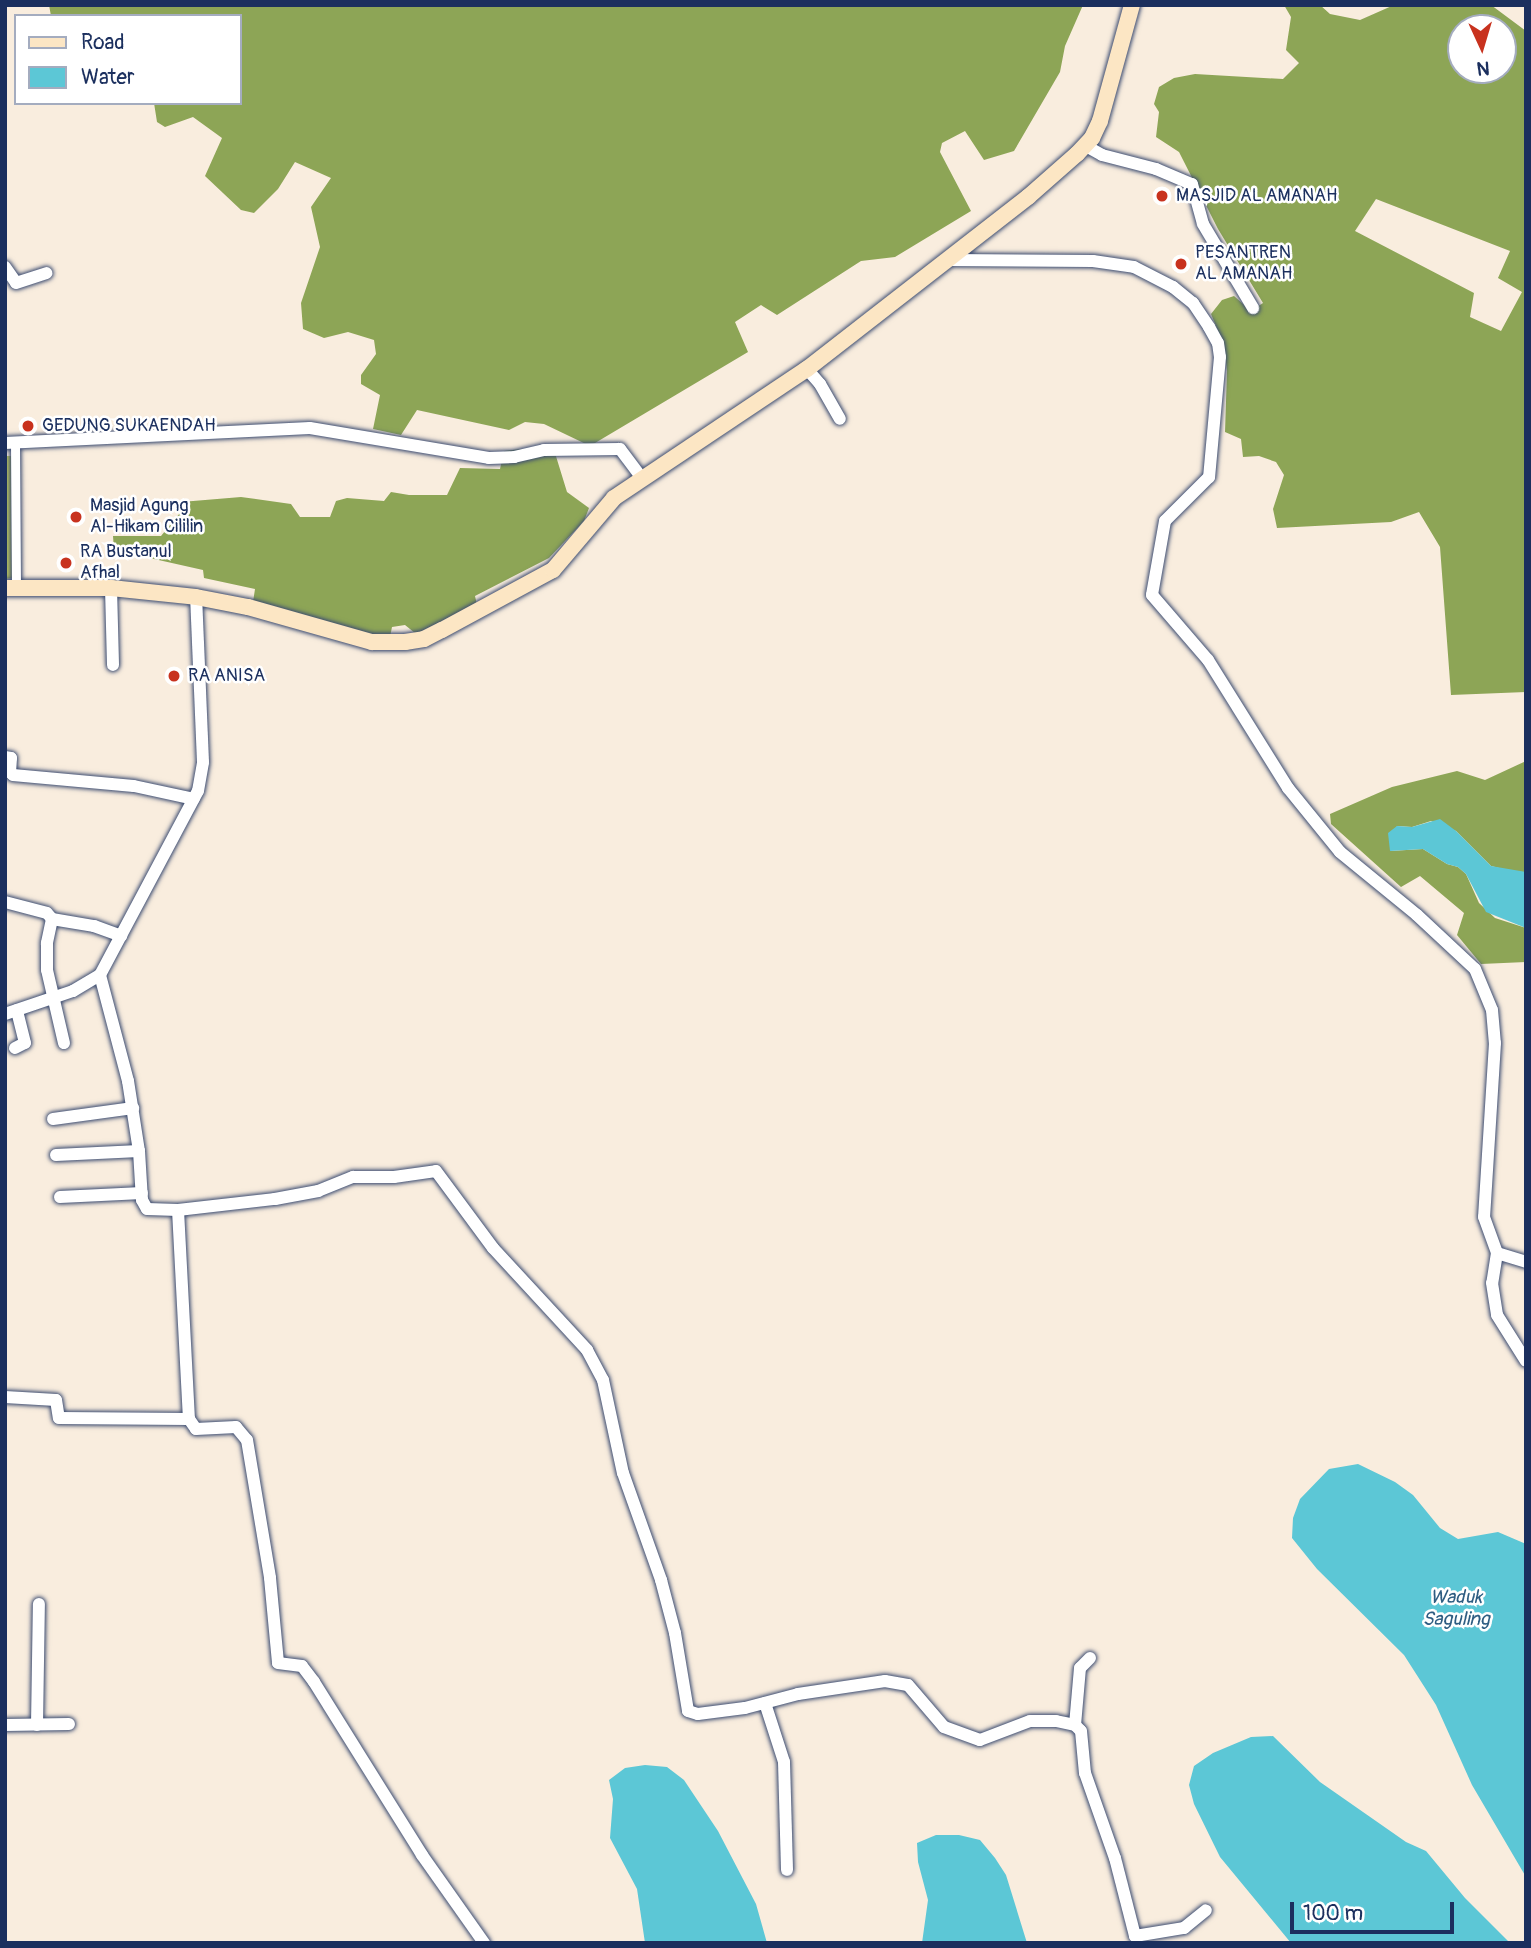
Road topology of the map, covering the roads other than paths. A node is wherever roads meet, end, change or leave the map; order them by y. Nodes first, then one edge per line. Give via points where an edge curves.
1 (1132, 5) edge
2 (1086, 146) junction
3 (947, 260) junction
4 (5, 267) edge
5 (46, 273) dead end
6 (1253, 309) dead end
7 (807, 369) junction
8 (839, 419) dead end
9 (10, 443) edge
10 (641, 477) junction
11 (11, 588) edge
12 (111, 588) junction
13 (196, 597) junction
14 (113, 665) dead end
15 (5, 757) edge
16 (194, 799) junction
17 (5, 902) edge
18 (52, 919) junction
19 (121, 936) junction
20 (100, 975) junction
21 (52, 999) junction
22 (11, 1012) edge
23 (64, 1043) dead end
24 (15, 1048) dead end
25 (133, 1108) junction
26 (52, 1119) dead end
27 (139, 1151) junction
28 (56, 1155) dead end
29 (142, 1194) junction
30 (60, 1197) dead end
31 (177, 1210) junction
32 (1497, 1253) junction
33 (1526, 1262) edge
34 (1526, 1361) edge
35 (5, 1397) edge
36 (189, 1419) junction
37 (39, 1604) dead end
38 (1090, 1658) dead end
39 (765, 1703) junction
40 (69, 1724) dead end
41 (37, 1725) junction
42 (1075, 1725) junction
43 (5, 1726) edge
44 (787, 1870) dead end
45 (1206, 1910) dead end
46 (484, 1943) edge

1 - 2 main road via 1100,121
2 - 3 main road
2 - 6 street via 1192,184 1202,224
3 - 7 main road
3 - 32 street via 1093,261 1134,267 1193,303 1218,343 1209,477 1165,521 1152,595 1208,660 1288,788 1340,852 1460,953 1482,982 1492,1010 1495,1043 1484,1217
4 - 5 street via 16,284
7 - 8 street
7 - 10 main road
9 - 10 street via 310,428 489,458 544,450 620,449
9 - 11 street
10 - 13 main road via 614,498 553,569 424,639 372,642
11 - 12 main road
12 - 13 main road
12 - 14 street
13 - 16 street via 203,772
15 - 16 street via 10,758 13,775 134,786
16 - 19 street
17 - 18 street via 47,913
18 - 19 street
18 - 21 street via 46,957
19 - 20 street
20 - 21 street
20 - 25 street
21 - 22 street
21 - 23 street
22 - 24 street via 25,1043
25 - 26 street
25 - 27 street
27 - 28 street
27 - 29 street
29 - 30 street
29 - 31 street via 150,1211
31 - 36 street
31 - 39 street via 318,1191 353,1177 439,1173 493,1248 596,1364 622,1473 662,1580 687,1709 698,1714
32 - 33 street
32 - 34 street via 1492,1283 1497,1315
35 - 36 street via 57,1400 59,1418
36 - 46 street via 196,1429 232,1425 247,1440 270,1578 278,1663 302,1666 314,1682 422,1855
37 - 41 street
38 - 42 street via 1080,1668
39 - 42 street via 835,1687 893,1681 913,1689 944,1727 980,1740 1030,1721
39 - 44 street via 784,1762
40 - 41 street
41 - 43 street
42 - 45 street via 1081,1731 1085,1773 1115,1858 1135,1936 1184,1928

